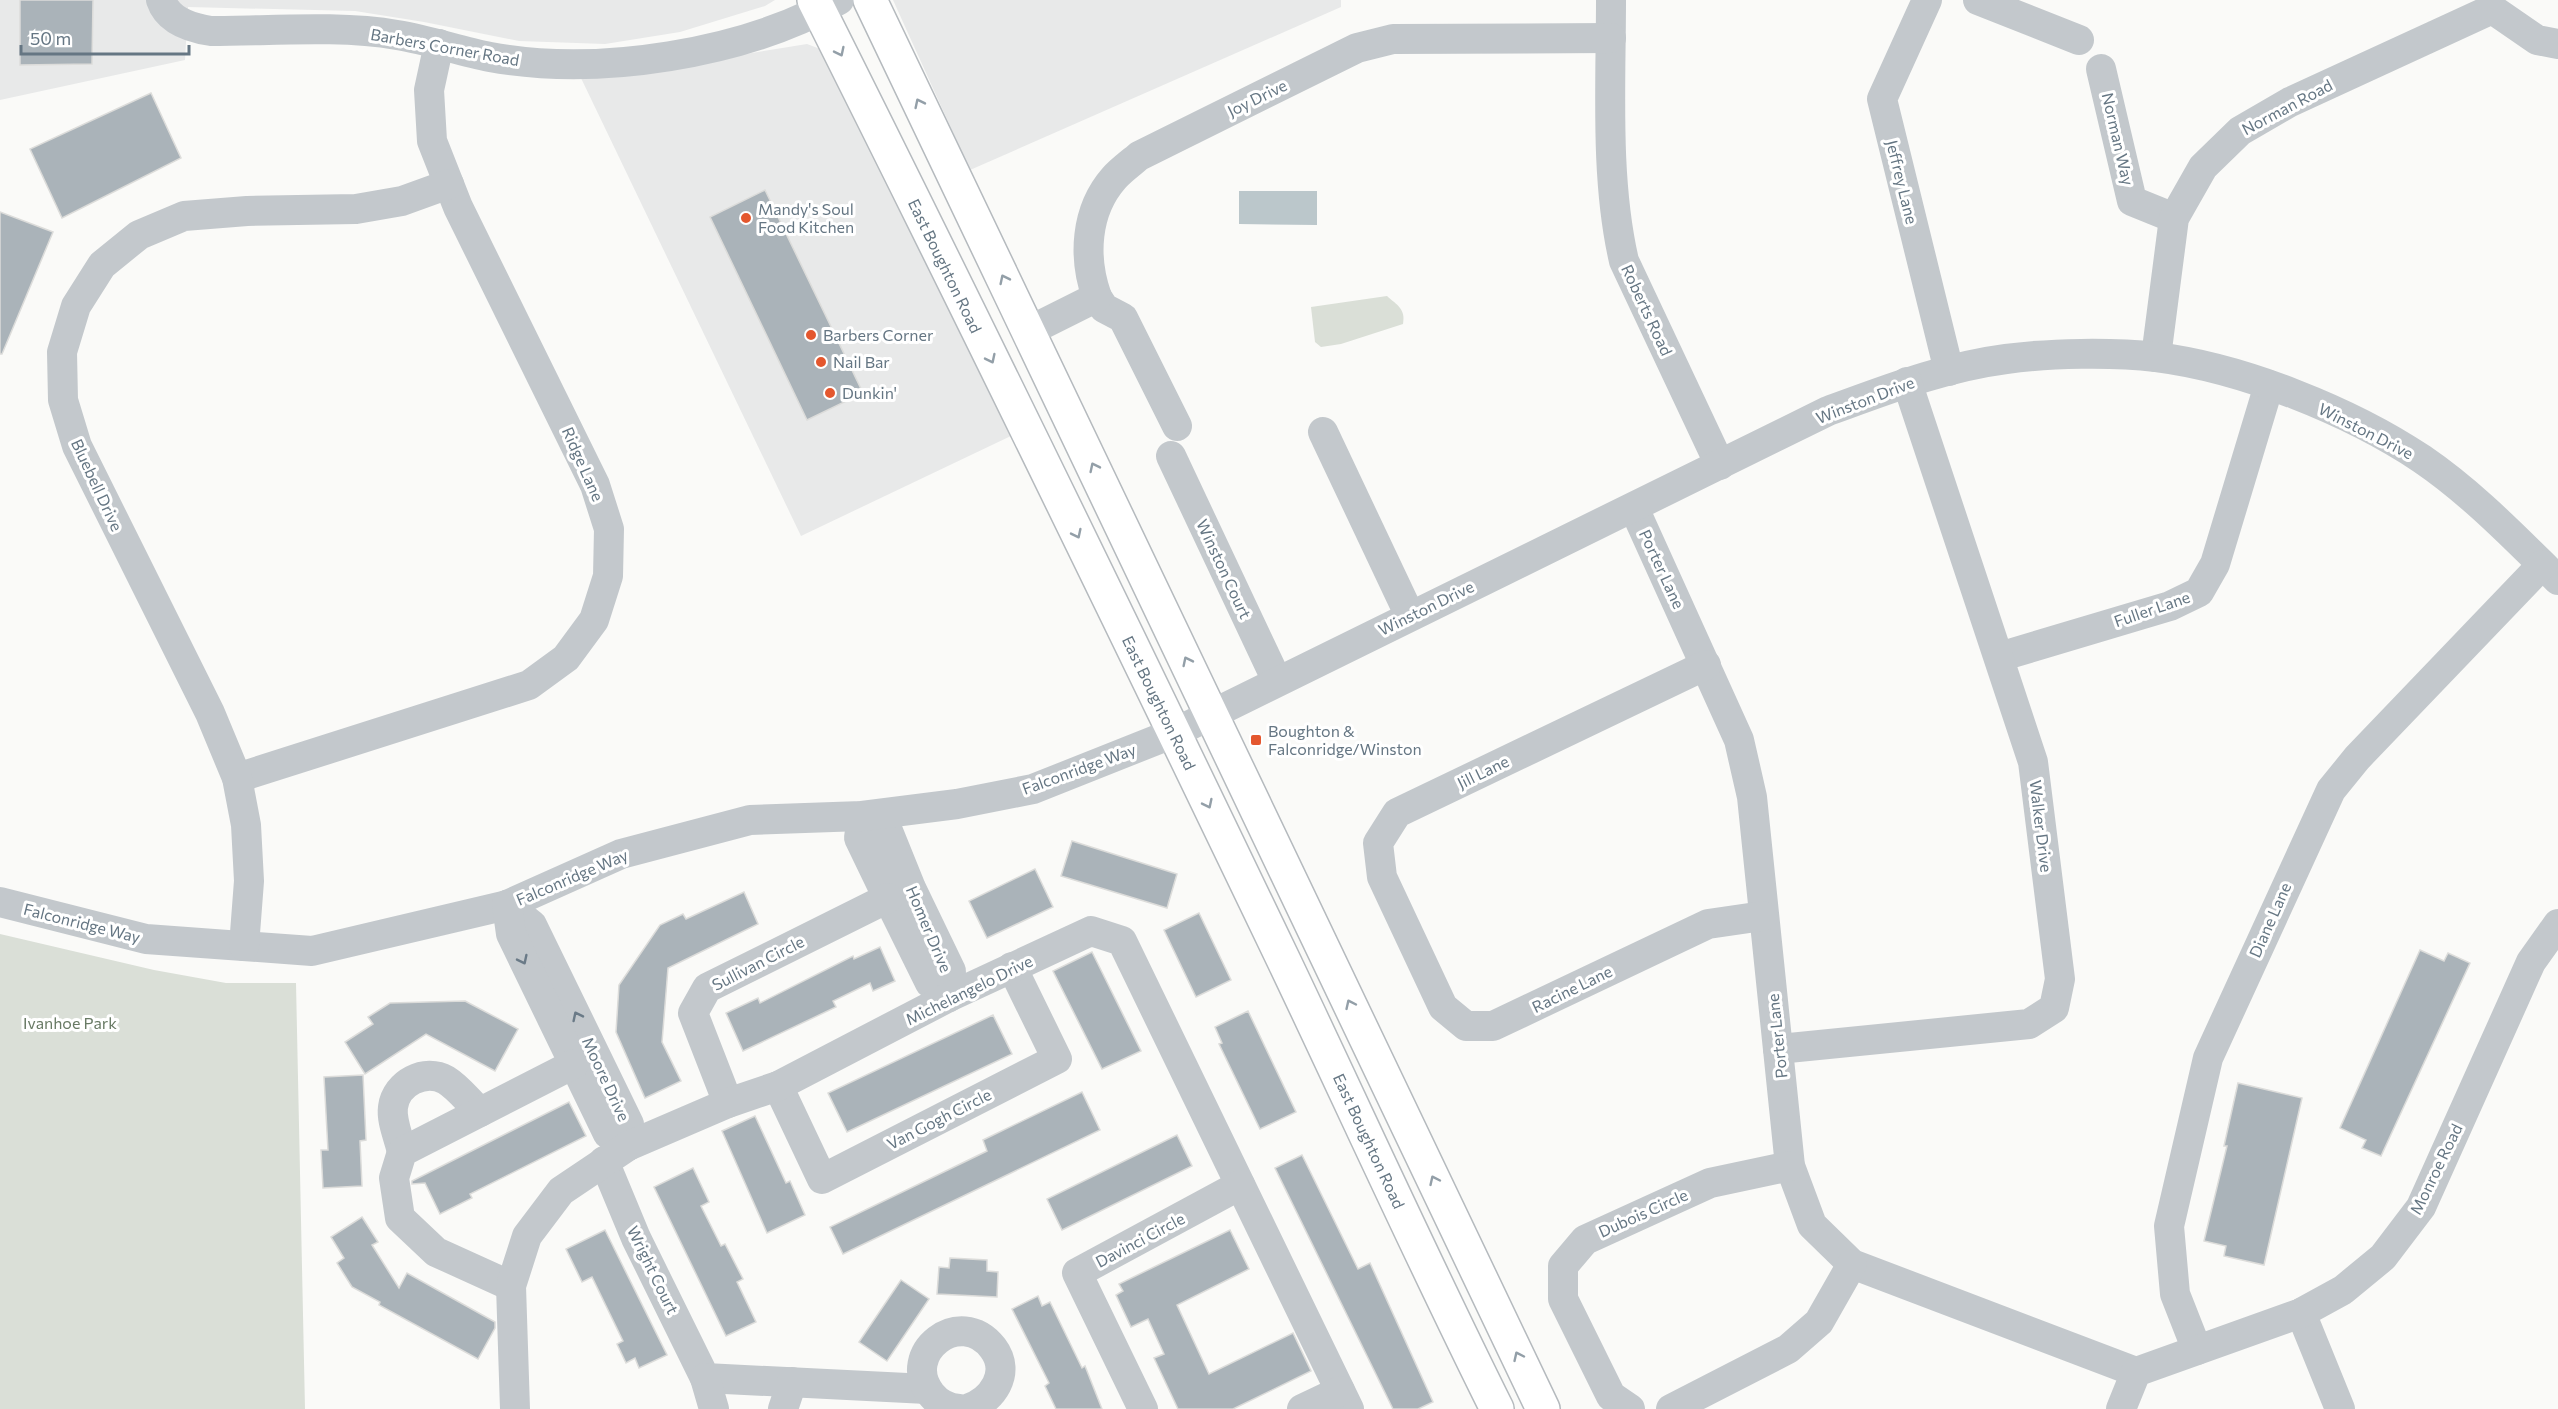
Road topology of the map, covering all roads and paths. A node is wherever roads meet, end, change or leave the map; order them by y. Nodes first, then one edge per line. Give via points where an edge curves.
1 (161, 0) edge
2 (870, 0) edge
3 (1611, 0) edge
4 (1927, 0) edge
5 (1978, 0) edge
6 (824, 4) edge
7 (2501, 4) edge
8 (1611, 38) junction
9 (2079, 40) dead end
10 (439, 44) junction
11 (2558, 44) edge
12 (2101, 69) dead end
13 (449, 184) junction
14 (2174, 218) junction
15 (1097, 297) junction
16 (1029, 332) junction
17 (2156, 357) junction
18 (1949, 371) junction
19 (1907, 382) junction
20 (2269, 385) junction
21 (1177, 426) dead end
22 (1323, 432) dead end
23 (1171, 456) dead end
24 (1720, 465) junction
25 (1634, 508) junction
26 (2550, 572) edge
27 (1410, 616) junction
28 (1999, 657) junction
29 (1706, 665) junction
30 (1277, 681) junction
31 (1212, 714) junction
32 (1174, 733) junction
33 (237, 778) junction
34 (862, 816) junction
35 (888, 898) junction
36 (0, 902) edge
37 (507, 905) junction
38 (1763, 916) junction
39 (2558, 924) edge
40 (244, 946) junction
41 (1416, 952) joint
42 (1012, 968) junction
43 (949, 997) junction
44 (1779, 1049) junction
45 (574, 1064) junction
46 (778, 1086) junction
47 (728, 1103) junction
48 (480, 1112) junction
49 (402, 1152) junction
50 (616, 1154) junction
51 (1790, 1166) junction
52 (1240, 1185) junction
53 (1852, 1264) junction
54 (511, 1286) junction
55 (2301, 1313) junction
56 (2197, 1350) junction
57 (2136, 1372) junction
58 (705, 1378) junction
59 (927, 1389) junction
60 (788, 1395) edge
61 (1345, 1400) edge
62 (1308, 1408) edge
63 (515, 1409) edge
64 (714, 1409) edge
65 (959, 1409) edge
66 (967, 1409) edge
67 (1143, 1409) edge
68 (1497, 1409) edge
69 (1543, 1409) edge
70 (1630, 1409) edge
71 (1671, 1409) edge
72 (2121, 1409) edge
73 (2340, 1409) edge

1 - 10 street, Barbers Corner Road via 175,18 189,27 211,31 351,31 396,34
16 -> 2 main road
3 - 8 street, Roberts Road
4 - 18 street, Jeffrey Lane via 1882,99
5 - 9 street
6 - 10 street, Barbers Corner Road via 772,32 717,47 642,60 538,63 489,57
6 -> 32 main road, East Boughton Road
7 - 11 street, Norman Road via 2537,40
7 - 14 street, Norman Road via 2290,102 2240,130 2203,167
8 - 15 street, Joy Drive via 1393,39 1357,48 1139,156 1114,179 1096,206 1089,238 1088,273
8 - 24 street, Roberts Road via 1612,195 1624,261
10 - 13 street, Ridge Lane via 429,90 432,141
12 - 14 street, Norman Way via 2132,201
13 - 33 street, Ridge Lane via 595,485 609,529 608,576 594,620 566,658 529,685
13 - 33 street, Bluebell Drive via 402,201 356,209 184,216 140,235 102,266 76,306 62,362 63,400 77,446 210,713
14 - 17 street, Norman Road
15 - 16 street
15 - 21 street via 1104,308 1123,318
31 -> 16 main road
17 - 18 street, Winston Drive via 2006,358
17 - 20 street, Winston Drive
18 - 19 street, Winston Drive
19 - 24 street, Winston Drive via 1828,411
19 - 28 street, Walker Drive
20 - 26 street, Winston Drive via 2349,418 2422,459 2483,507
20 - 28 street, Fuller Lane via 2215,564 2199,592 2170,606
22 - 27 street
23 - 30 street, Winston Court
24 - 25 street, Winston Drive
25 - 27 street, Winston Drive
25 - 29 street, Porter Lane
26 - 56 street, Diane Lane via 2357,759 2331,790 2208,1058 2169,1226 2175,1294
27 - 30 street, Winston Drive
28 - 44 street, Walker Drive via 2033,762 2060,979 2054,1008 2029,1023
29 - 38 street, Porter Lane via 1739,740 1752,797
29 - 41 street, Jill Lane via 1397,813 1378,843 1382,877
30 - 31 street, Winston Drive
31 - 32 street, Winston Drive
69 -> 31 main road
32 - 34 street, Falconridge Way via 1033,789
32 -> 68 main road, East Boughton Road
33 - 40 street, Bluebell Drive via 246,825 249,881
34 - 35 street, Homer Drive via 860,838
34 - 37 street, Falconridge Way via 750,820 621,854
34 - 43 street, Homer Drive via 888,831 951,971
35 - 43 street, Homer Drive via 930,983
35 - 47 street, Sullivan Circle via 707,988 693,1013
36 - 40 street, Falconridge Way via 146,939
37 - 40 street, Falconridge Way via 312,951
37 -> 45 street, Moore Drive via 511,934
50 -> 37 street, Moore Drive via 629,1124 532,925
38 - 41 street, Racine Lane via 1708,924 1493,1026 1466,1026 1443,1007
38 - 44 street, Porter Lane
39 - 55 street, Monroe Road via 2531,962 2421,1207 2383,1257 2343,1290
42 - 43 street, Michelangelo Drive
42 - 46 street, Van Gogh Circle via 1057,1059 822,1179
42 - 52 street, Michelangelo Drive via 1092,931 1122,941
43 - 46 street, Michelangelo Drive
44 - 51 street, Porter Lane
45 - 48 street
45 - 50 street, Moore Drive
46 - 47 street, Michelangelo Drive
47 - 50 street, Michelangelo Drive
48 - 49 street
48 - 49 street via 444,1079 422,1076 412,1080 403,1086 393,1106
49 - 54 street via 394,1178 400,1218 436,1252
50 - 54 street, Michelangelo Drive via 561,1191 527,1236
50 - 58 street, Wright Court via 636,1238
51 - 53 street, Porter Lane via 1812,1225
51 - 70 street, Dubois Circle via 1710,1183 1585,1240 1563,1266 1563,1299 1611,1396
52 - 61 street, Michelangelo Drive
52 - 67 street, Davinci Circle via 1077,1274
53 - 57 street, Porter Lane
53 - 71 street via 1819,1322 1788,1349
54 - 63 street, Michelangelo Drive
55 - 56 street, Monroe Road
55 - 73 street
56 - 57 street, Monroe Road
57 - 72 street
58 - 60 street
58 - 64 street, Wright Court
59 - 60 street
59 - 65 street via 936,1401
59 - 66 street via 922,1374 924,1359 931,1345 943,1335 958,1331 987,1340 1001,1367 999,1382 992,1396
61 - 62 street

